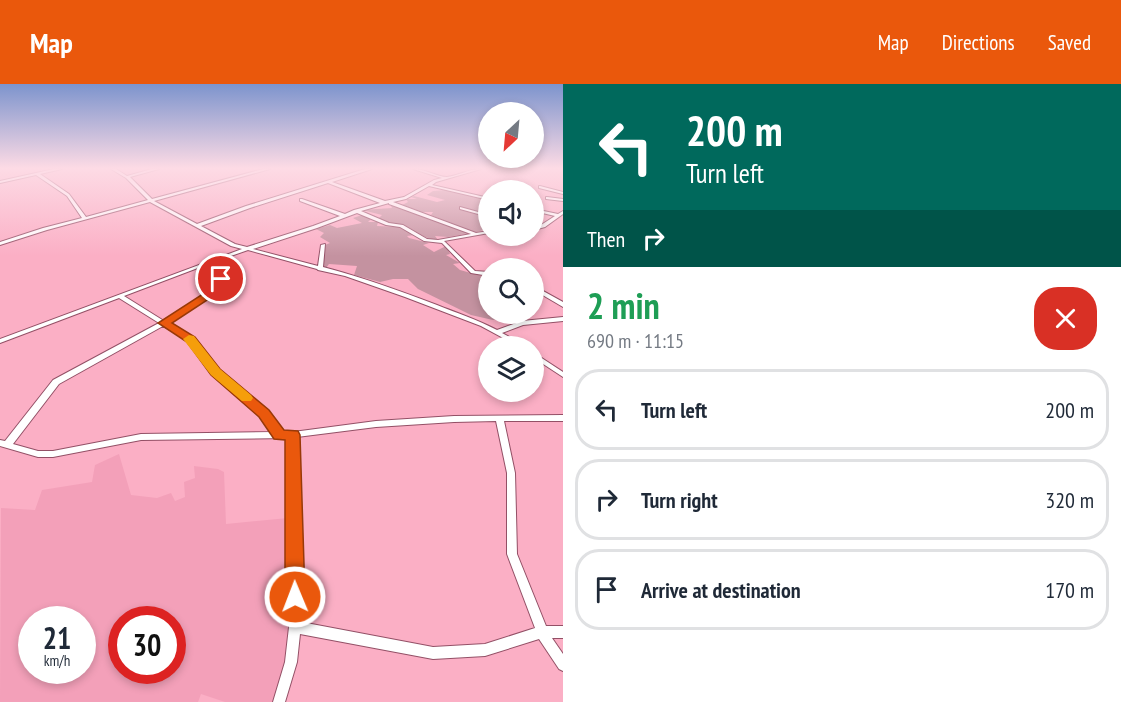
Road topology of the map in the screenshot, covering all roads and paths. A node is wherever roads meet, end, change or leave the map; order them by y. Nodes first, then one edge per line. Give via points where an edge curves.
1 (70, 198) edge
2 (150, 198) edge
3 (164, 198) edge
4 (280, 198) edge
5 (373, 198) edge
6 (402, 198) edge
7 (548, 198) dead end
8 (301, 200) dead end
9 (153, 201) junction
10 (563, 201) edge
11 (388, 203) junction
12 (462, 208) dead end
13 (356, 211) junction
14 (544, 211) edge
15 (478, 213) edge
16 (561, 214) edge
17 (345, 216) junction
18 (85, 219) junction
19 (199, 225) junction
20 (544, 225) edge
21 (478, 233) edge
22 (474, 234) junction
23 (439, 241) junction
24 (0, 244) edge
25 (323, 245) dead end
26 (244, 250) junction
27 (204, 264) junction
28 (320, 269) junction
29 (478, 273) edge
30 (544, 294) edge
31 (119, 296) junction
32 (563, 304) edge
33 (563, 320) edge
34 (164, 323) junction
35 (498, 332) junction
36 (505, 336) edge
37 (0, 341) edge
38 (544, 362) edge
39 (563, 375) edge
40 (563, 418) edge
41 (500, 419) junction
42 (279, 435) junction
43 (292, 435) junction
44 (4, 444) edge
45 (295, 627) junction
46 (542, 632) junction
47 (563, 632) edge
48 (563, 665) edge
49 (279, 702) edge

1 - 18 street
2 - 9 street
3 - 9 street
4 - 19 street
5 - 11 street
6 - 11 street
7 - 10 street
8 - 17 street
9 - 18 street
9 - 19 street
11 - 13 street
11 - 22 street
12 - 15 street
13 - 17 street
13 - 23 street via 401,226 426,240
14 - 16 street
16 - 20 street
17 - 26 street
18 - 24 street
19 - 26 street
21 - 22 street
22 - 23 street
23 - 29 street
25 - 28 street
26 - 27 street
26 - 28 street
27 - 31 street
27 - 34 street via 221,279 222,286
28 - 35 street via 407,296
30 - 32 street
31 - 34 street
31 - 37 street
33 - 35 street via 530,322
34 - 42 street via 191,340 215,372 264,413
34 - 44 street via 56,382
35 - 36 street
38 - 39 street
40 - 41 street
41 - 43 street via 376,424
41 - 46 street via 511,473 512,555
42 - 43 street
42 - 44 street via 141,437 53,454
43 - 45 street
45 - 46 street via 433,653 485,650
45 - 49 street via 291,662
46 - 47 street
46 - 48 street

